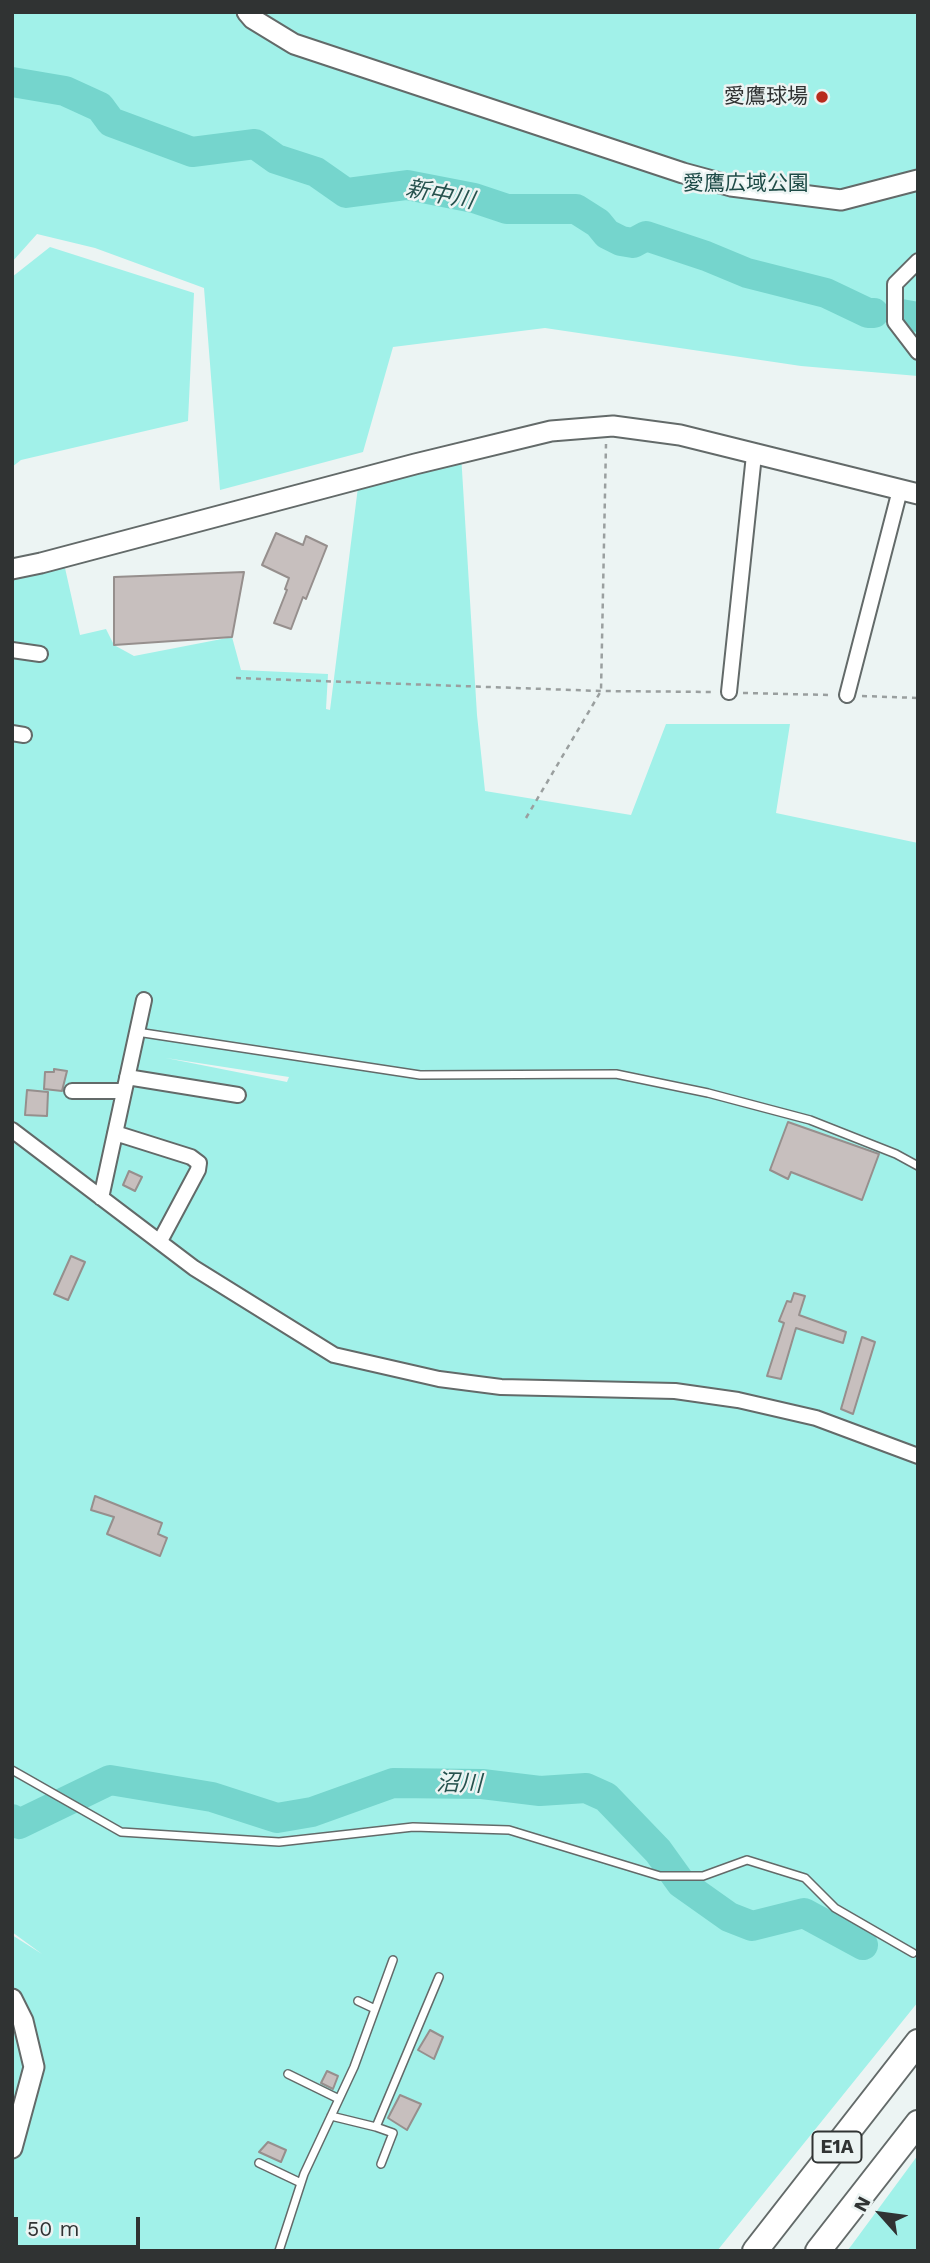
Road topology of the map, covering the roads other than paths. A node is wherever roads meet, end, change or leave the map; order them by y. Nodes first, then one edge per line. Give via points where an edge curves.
1 (247, 12) edge
2 (918, 180) edge
3 (918, 261) edge
4 (918, 352) edge
5 (754, 455) junction
6 (909, 492) edge
7 (12, 569) edge
8 (12, 650) edge
9 (40, 654) dead end
10 (729, 692) road end
11 (847, 695) road end
12 (144, 1000) dead end
13 (137, 1032) junction
14 (126, 1084) junction
15 (72, 1091) dead end
16 (238, 1095) dead end
17 (12, 1130) edge
18 (115, 1133) junction
19 (918, 1167) edge
20 (101, 1198) junction
21 (160, 1241) junction
22 (918, 1456) edge
23 (12, 1770) edge
24 (913, 1954) dead end
25 (393, 1960) dead end
26 (439, 1977) dead end
27 (12, 1999) edge
28 (358, 2001) dead end
29 (375, 2009) junction
30 (918, 2042) edge
31 (288, 2074) dead end
32 (339, 2099) junction
33 (331, 2116) junction
34 (918, 2123) edge
35 (376, 2127) junction
36 (12, 2148) edge
37 (259, 2164) dead end
38 (381, 2164) dead end
39 (301, 2183) junction
40 (279, 2251) edge
41 (755, 2251) edge
42 (818, 2251) edge

1 - 2 street via 294,44 731,186 841,201
3 - 4 street via 895,284 895,322
5 - 6 street
5 - 7 street via 680,435 606,426 551,431
5 - 10 street
6 - 11 street
8 - 9 street
12 - 13 street
13 - 14 street
13 - 19 lane via 419,1075 616,1074 810,1120
14 - 15 street
14 - 16 street
14 - 18 street
17 - 20 street
18 - 20 street
18 - 21 street via 199,1163
20 - 21 street
21 - 22 street via 194,1268 334,1355 439,1379 501,1387 675,1391 738,1400 816,1418
23 - 24 lane via 121,1832 279,1842 413,1827 509,1829 660,1876 704,1876 747,1860 805,1878 835,1908
25 - 29 lane
26 - 35 lane
27 - 36 street via 23,2021 34,2067
28 - 29 lane
29 - 32 lane
30 - 41 highway, E1A
31 - 32 lane
32 - 33 lane
33 - 35 lane
33 - 39 lane
34 - 42 highway, E1A
35 - 38 lane via 393,2133
37 - 39 lane
39 - 40 lane

